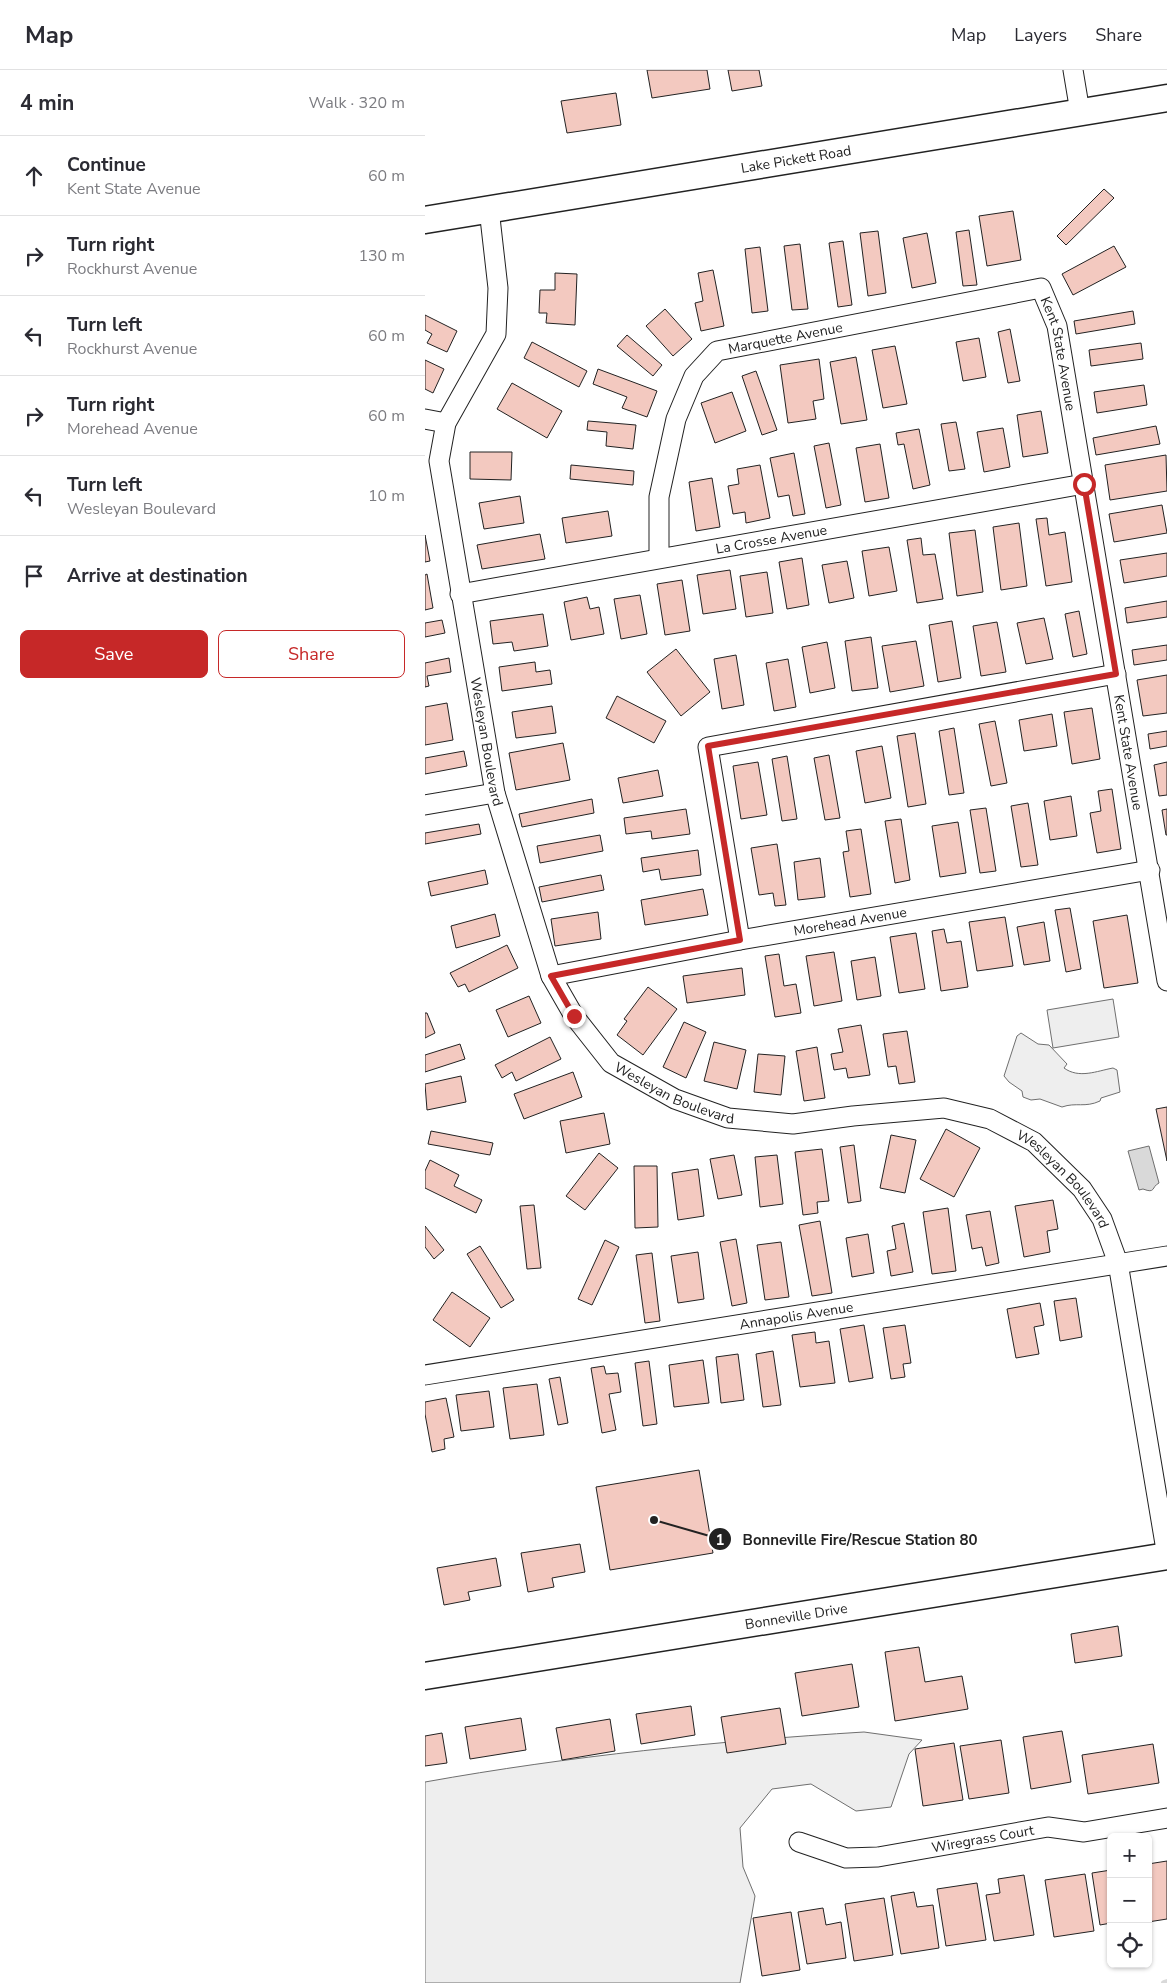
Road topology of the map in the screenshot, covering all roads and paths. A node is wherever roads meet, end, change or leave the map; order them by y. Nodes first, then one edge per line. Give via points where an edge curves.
1 (1073, 70) edge
2 (1167, 98) edge
3 (1081, 112) junction
4 (489, 209) junction
5 (425, 220) edge
6 (1041, 288) joint
7 (425, 418) edge
8 (446, 423) junction
9 (1084, 484) junction
10 (659, 558) junction
11 (460, 594) junction
12 (1116, 674) junction
13 (495, 793) junction
14 (425, 806) edge
15 (1150, 870) junction
16 (740, 940) junction
17 (551, 976) junction
18 (1167, 981) edge
19 (1167, 1256) edge
20 (1118, 1263) junction
21 (425, 1375) edge
22 (1167, 1556) edge
23 (425, 1676) edge
24 (1167, 1818) edge
25 (799, 1842) dead end

1 - 3 street
2 - 3 main road, Lake Pickett Road
3 - 4 main road, Lake Pickett Road
4 - 5 main road, Lake Pickett Road
4 - 8 street, Wesleyan Boulevard via 497,288 496,334
6 - 9 street, Kent State Avenue via 1057,326
6 - 10 street, Marquette Avenue via 717,351 694,376 676,419 659,497
7 - 8 street
8 - 11 street, Wesleyan Boulevard via 439,460
9 - 10 street, La Crosse Avenue
9 - 12 street, Kent State Avenue
10 - 11 street, La Crosse Avenue
11 - 13 street, Wesleyan Boulevard
12 - 15 street, Kent State Avenue
12 - 16 street via 708,746
13 - 14 street
13 - 17 street, Wesleyan Boulevard
15 - 16 street, Morehead Avenue
15 - 18 street, Kent State Avenue
16 - 17 street, Morehead Avenue
17 - 20 street, Wesleyan Boulevard via 574,1016 611,1063 675,1099 728,1118 793,1124 945,1108 990,1119 1034,1142 1081,1189 1102,1219
19 - 20 street, Annapolis Avenue
20 - 21 street, Annapolis Avenue
20 - 22 street, Wesleyan Boulevard
22 - 23 main road, Bonneville Drive
24 - 25 street, Wiregrass Court via 1084,1832 1048,1827 878,1857 846,1858

